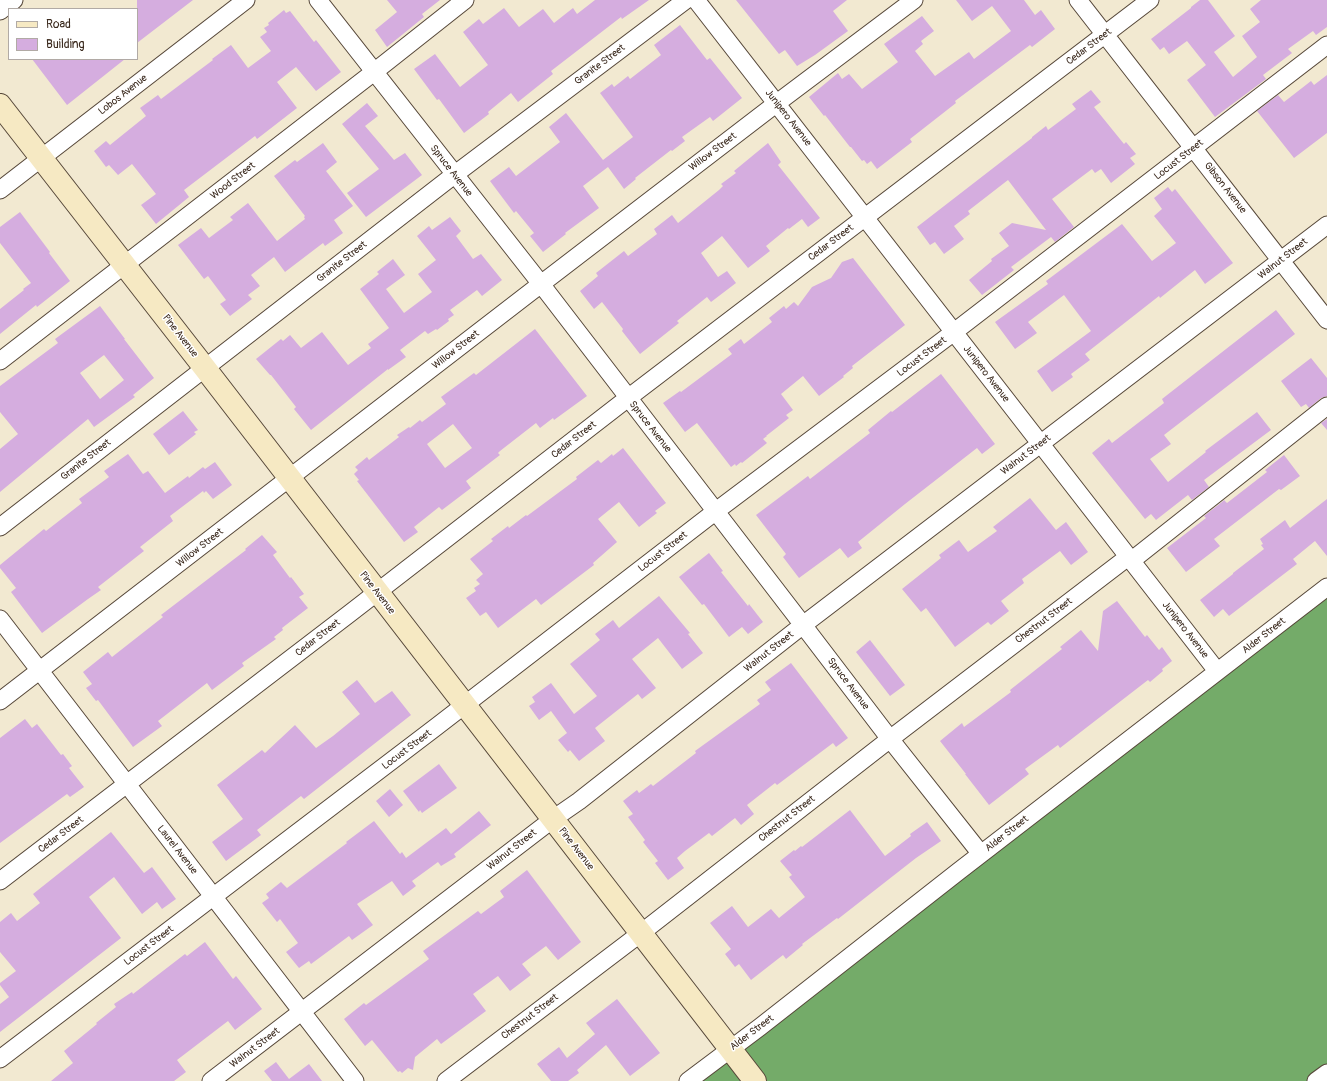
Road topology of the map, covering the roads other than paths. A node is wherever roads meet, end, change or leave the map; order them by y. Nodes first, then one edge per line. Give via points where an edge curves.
1 (14, 0) edge
2 (246, 0) edge
3 (318, 0) edge
4 (466, 0) edge
5 (686, 0) edge
6 (696, 0) edge
7 (914, 0) edge
8 (1078, 0) edge
9 (1150, 0) edge
10 (0, 11) edge
11 (1104, 35) junction
12 (1327, 45) edge
13 (374, 72) junction
14 (777, 103) junction
15 (0, 105) edge
16 (1194, 148) junction
17 (42, 158) junction
18 (454, 175) junction
19 (0, 190) edge
20 (864, 218) junction
21 (1327, 225) edge
22 (1281, 261) junction
23 (125, 265) junction
24 (541, 284) junction
25 (1327, 320) edge
26 (954, 332) junction
27 (0, 362) edge
28 (204, 368) junction
29 (628, 398) junction
30 (1327, 406) edge
31 (1041, 444) junction
32 (289, 479) junction
33 (716, 511) junction
34 (0, 527) edge
35 (1129, 559) junction
36 (1327, 587) edge
37 (377, 593) junction
38 (0, 619) edge
39 (803, 625) junction
40 (40, 671) junction
41 (1217, 671) junction
42 (0, 701) edge
43 (464, 706) junction
44 (890, 739) junction
45 (127, 785) junction
46 (553, 819) junction
47 (981, 854) junction
48 (0, 881) edge
49 (213, 897) junction
50 (641, 933) junction
51 (302, 1013) junction
52 (730, 1049) junction
53 (0, 1059) edge
54 (1327, 1073) edge
55 (211, 1081) edge
56 (355, 1081) edge
57 (446, 1081) edge
58 (688, 1081) edge
59 (755, 1081) edge
60 (1316, 1081) edge

1 - 10 street
2 - 17 street, Lobos Avenue
3 - 13 street, Spruce Avenue
4 - 13 street, Wood Street
5 - 18 street, Granite Street
6 - 14 street, Junipero Avenue
7 - 14 street, Willow Street
8 - 11 street, Gibson Avenue
9 - 11 street, Cedar Street
11 - 16 street, Gibson Avenue
11 - 20 street, Cedar Street
12 - 16 street, Locust Street
13 - 18 street, Spruce Avenue
13 - 23 street, Wood Street
14 - 20 street, Junipero Avenue
14 - 24 street, Willow Street
15 - 17 main road, Pine Avenue
16 - 22 street, Gibson Avenue
16 - 26 street, Locust Street
17 - 19 street, Lobos Avenue
17 - 23 main road, Pine Avenue
18 - 24 street, Spruce Avenue
18 - 28 street, Granite Street
20 - 26 street, Junipero Avenue
20 - 29 street, Cedar Street
21 - 22 street, Walnut Street
22 - 25 street, Gibson Avenue
22 - 31 street, Walnut Street
23 - 27 street, Wood Street
23 - 28 main road, Pine Avenue
24 - 29 street, Spruce Avenue
24 - 32 street, Willow Street
26 - 31 street, Junipero Avenue
26 - 33 street, Locust Street
28 - 32 main road, Pine Avenue
28 - 34 street, Granite Street
29 - 33 street, Spruce Avenue
29 - 37 street, Cedar Street
30 - 35 street, Chestnut Street
31 - 35 street, Junipero Avenue
31 - 39 street, Walnut Street
32 - 37 main road, Pine Avenue
32 - 40 street, Willow Street
33 - 39 street, Spruce Avenue
33 - 43 street, Locust Street
35 - 41 street, Junipero Avenue
35 - 44 street, Chestnut Street
36 - 41 street, Alder Street
37 - 43 main road, Pine Avenue
37 - 45 street, Cedar Street
38 - 40 street, Laurel Avenue
39 - 44 street, Spruce Avenue
39 - 46 street, Walnut Street
40 - 42 street, Willow Street
40 - 45 street, Laurel Avenue
41 - 47 street, Alder Street
43 - 46 main road, Pine Avenue
43 - 49 street, Locust Street
44 - 47 street, Spruce Avenue
44 - 50 street, Chestnut Street
45 - 48 street, Cedar Street
45 - 49 street, Laurel Avenue
46 - 50 main road, Pine Avenue
46 - 51 street, Walnut Street
47 - 52 street, Alder Street
49 - 51 street, Laurel Avenue
49 - 53 street, Locust Street
50 - 52 main road, Pine Avenue
50 - 57 street, Chestnut Street
51 - 55 street, Walnut Street
51 - 56 street, Laurel Avenue
52 - 58 street, Alder Street
52 - 59 main road, Pine Avenue
54 - 60 street

